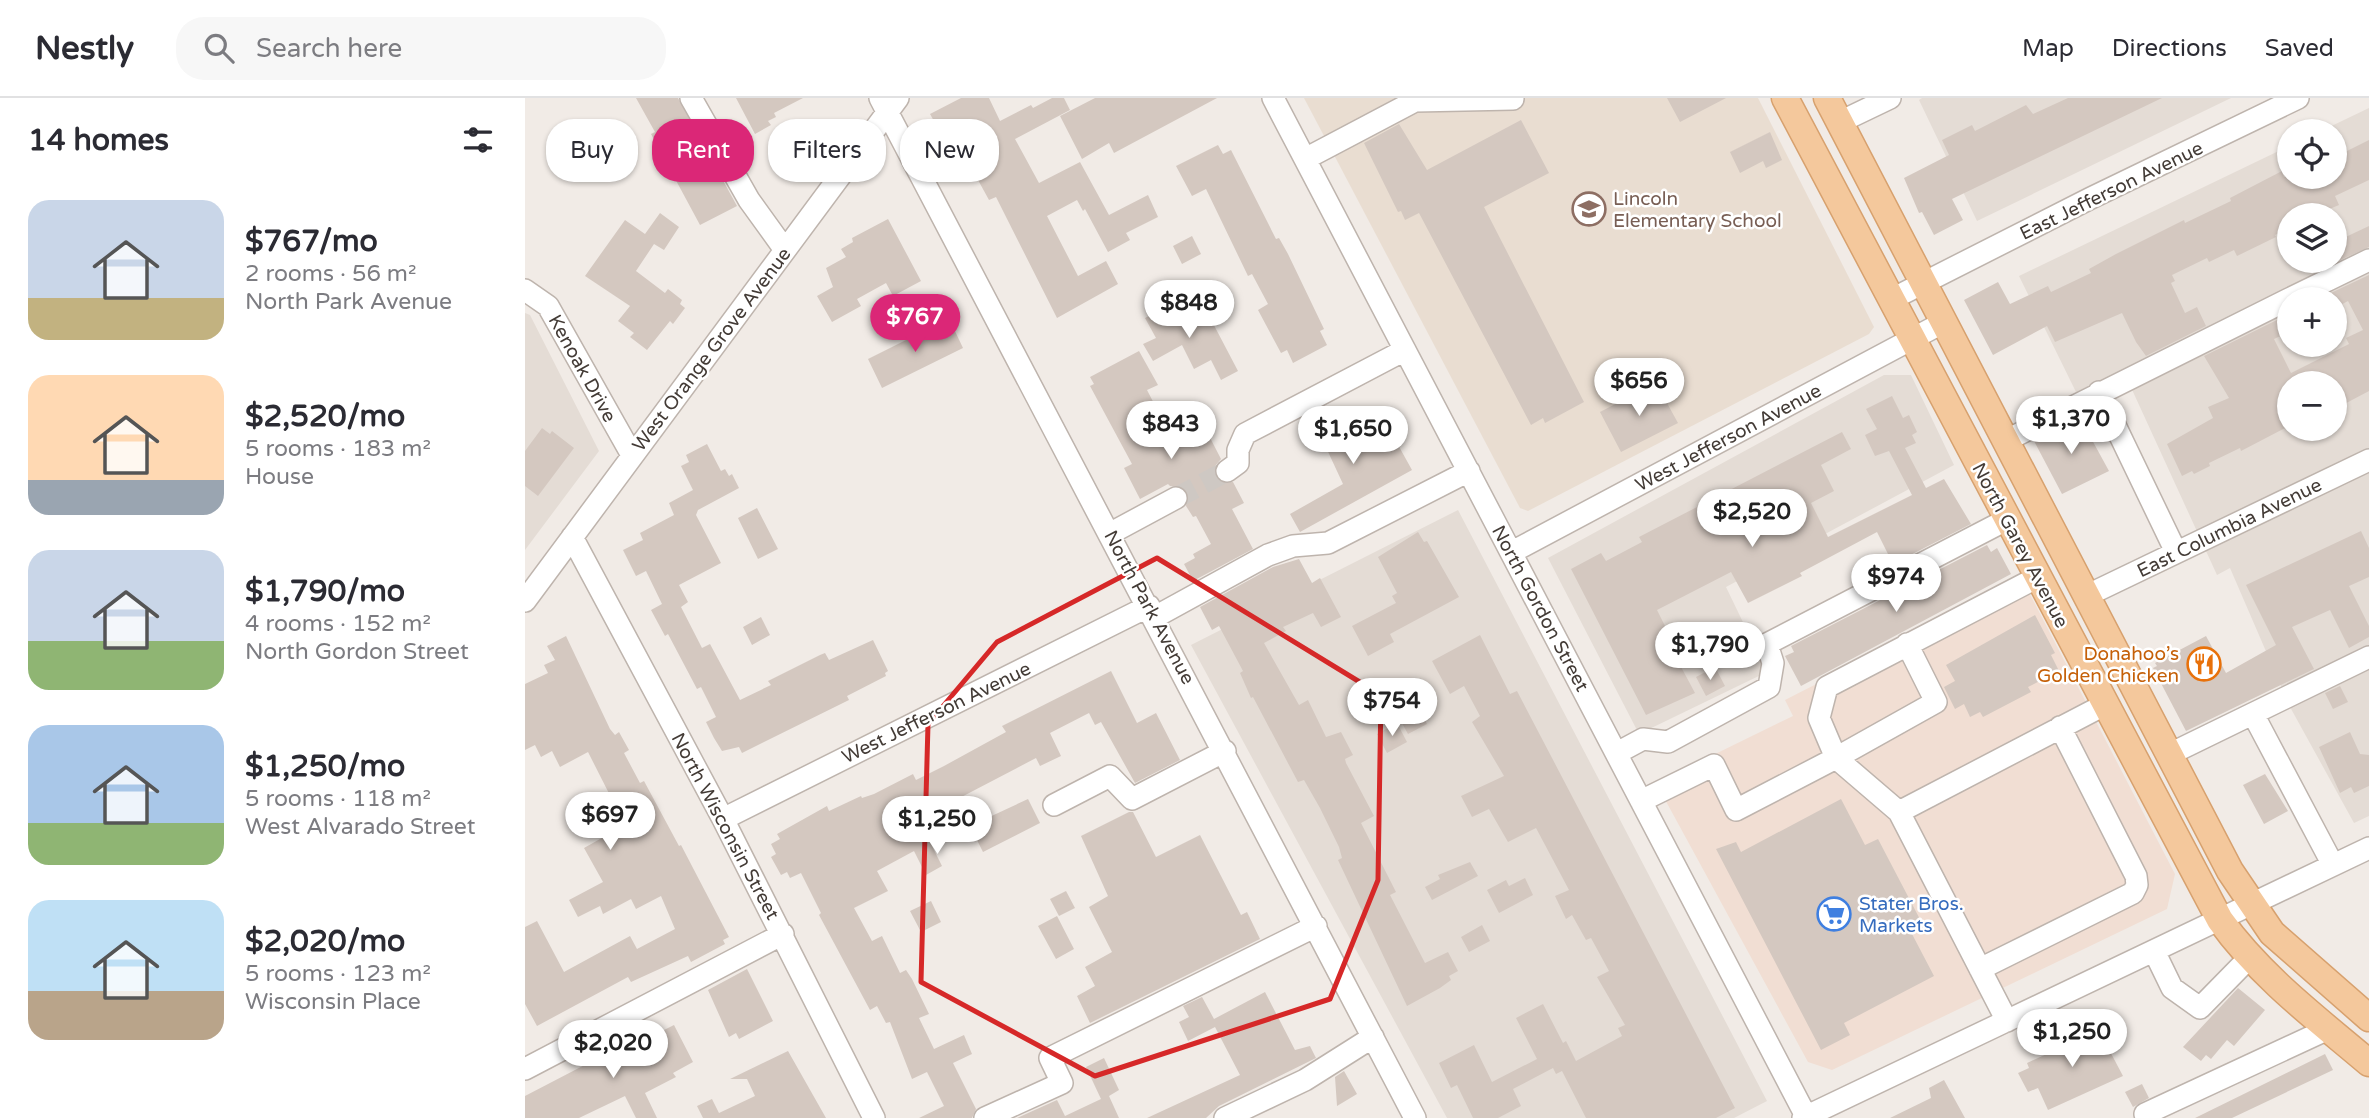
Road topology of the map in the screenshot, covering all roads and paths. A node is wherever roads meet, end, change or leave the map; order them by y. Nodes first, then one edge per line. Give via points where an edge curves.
1 (691, 98) edge
2 (1273, 98) edge
3 (1785, 98) edge
4 (1827, 98) edge
5 (1890, 98) edge
6 (2298, 98) edge
7 (1513, 99) edge
8 (889, 103) edge
9 (1840, 122) junction
10 (1305, 159) junction
11 (785, 250) junction
12 (2369, 260) edge
13 (1924, 283) junction
14 (2314, 287) edge
15 (525, 290) edge
16 (1890, 300) junction
17 (2277, 305) edge
18 (1944, 322) junction
19 (1911, 339) junction
20 (1405, 350) junction
21 (2099, 392) junction
22 (2007, 440) junction
23 (632, 455) junction
24 (2369, 460) edge
25 (1227, 471) tunnel mouth
26 (1469, 471) junction
27 (1176, 498) tunnel mouth
28 (2008, 519) junction
29 (1111, 533) junction
30 (572, 537) junction
31 (1512, 552) junction
32 (2176, 552) junction
33 (2038, 577) junction
34 (2088, 595) junction
35 (525, 601) edge
36 (1152, 611) junction
37 (1907, 644) junction
38 (2369, 657) edge
39 (2106, 704) junction
40 (2253, 714) junction
41 (2060, 727) junction
42 (1225, 751) junction
43 (1617, 753) junction
44 (2170, 754) junction
45 (1836, 758) junction
46 (1641, 801) junction
47 (1054, 805) dead end
48 (1899, 812) junction
49 (723, 819) junction
50 (2369, 848) edge
51 (2333, 866) junction
52 (2251, 906) junction
53 (2220, 920) junction
54 (1316, 926) junction
55 (783, 934) junction
56 (2154, 951) junction
57 (2250, 957) junction
58 (1980, 969) junction
59 (2369, 1018) edge
60 (2007, 1021) junction
61 (2328, 1029) junction
62 (1373, 1037) junction
63 (2369, 1063) edge
64 (525, 1069) edge
65 (2145, 1114) dead end
66 (874, 1118) edge
67 (985, 1118) edge
68 (1225, 1118) edge
69 (1415, 1118) edge
70 (1805, 1118) edge

1 - 11 street
2 - 10 street, North Gordon Street
3 - 16 main road, North Garey Avenue
4 - 9 main road, North Garey Avenue
5 - 9 street
6 - 13 street, East Jefferson Avenue
7 - 10 street via 1415,101
8 - 11 street, West Orange Grove Avenue
8 - 29 street, North Park Avenue
9 - 13 main road, North Garey Avenue
10 - 20 street, North Gordon Street
11 - 23 street, West Orange Grove Avenue
12 - 14 street
13 - 16 street, East Jefferson Avenue
13 - 18 main road, North Garey Avenue
15 - 23 street, Kenoak Drive via 548,306
16 - 19 main road, North Garey Avenue
17 - 21 street
18 - 19 street, West Jefferson Avenue
18 - 22 main road, North Garey Avenue
19 - 28 main road, North Garey Avenue
19 - 31 street, West Jefferson Avenue
20 - 25 street via 1245,434 1238,463
20 - 26 street, North Gordon Street
21 - 22 street
21 - 32 street
22 - 34 main road, North Garey Avenue
23 - 30 street, West Orange Grove Avenue
24 - 32 street, East Columbia Avenue
26 - 31 street, North Gordon Street
26 - 36 street, West Jefferson Avenue via 1328,543 1293,546 1268,555
27 - 29 street
28 - 33 main road, North Garey Avenue
28 - 43 street via 1767,644 1773,663 1769,687 1668,742 1643,739
29 - 36 street, North Park Avenue
30 - 35 street, West Orange Grove Avenue
30 - 49 street, North Wisconsin Street
31 - 43 street, North Gordon Street
32 - 34 street, East Columbia Avenue
33 - 37 street
33 - 39 main road, North Garey Avenue
34 - 44 main road, North Garey Avenue
36 - 42 street, North Park Avenue
36 - 49 street, West Jefferson Avenue
37 - 45 street via 1827,687 1819,719
37 - 45 street via 1935,702
38 - 40 street
39 - 41 street
39 - 53 main road, North Garey Avenue
40 - 44 street
40 - 51 street
41 - 48 street
41 - 58 street via 2137,885 2133,893
42 - 47 street via 1132,799 1110,776
42 - 54 street, North Park Avenue
43 - 46 street, North Gordon Street
44 - 52 main road, North Garey Avenue
45 - 46 street via 1736,810 1713,765
45 - 48 street
46 - 70 street, North Gordon Street
48 - 58 street
49 - 55 street, North Wisconsin Street
50 - 51 street
51 - 52 street
52 - 53 street
52 - 59 main road, North Garey Avenue via 2288,949
53 - 56 street
53 - 57 main road, North Garey Avenue
54 - 62 street, North Park Avenue
54 - 67 street via 1050,1058 1062,1083
55 - 64 street
55 - 66 street, North Wisconsin Street
56 - 57 street via 2172,988 2200,1009
56 - 60 street
57 - 61 main road, North Garey Avenue
58 - 60 street
60 - 70 street
61 - 63 main road, North Garey Avenue
61 - 65 street
62 - 68 street via 1305,1080
62 - 69 street, North Park Avenue

